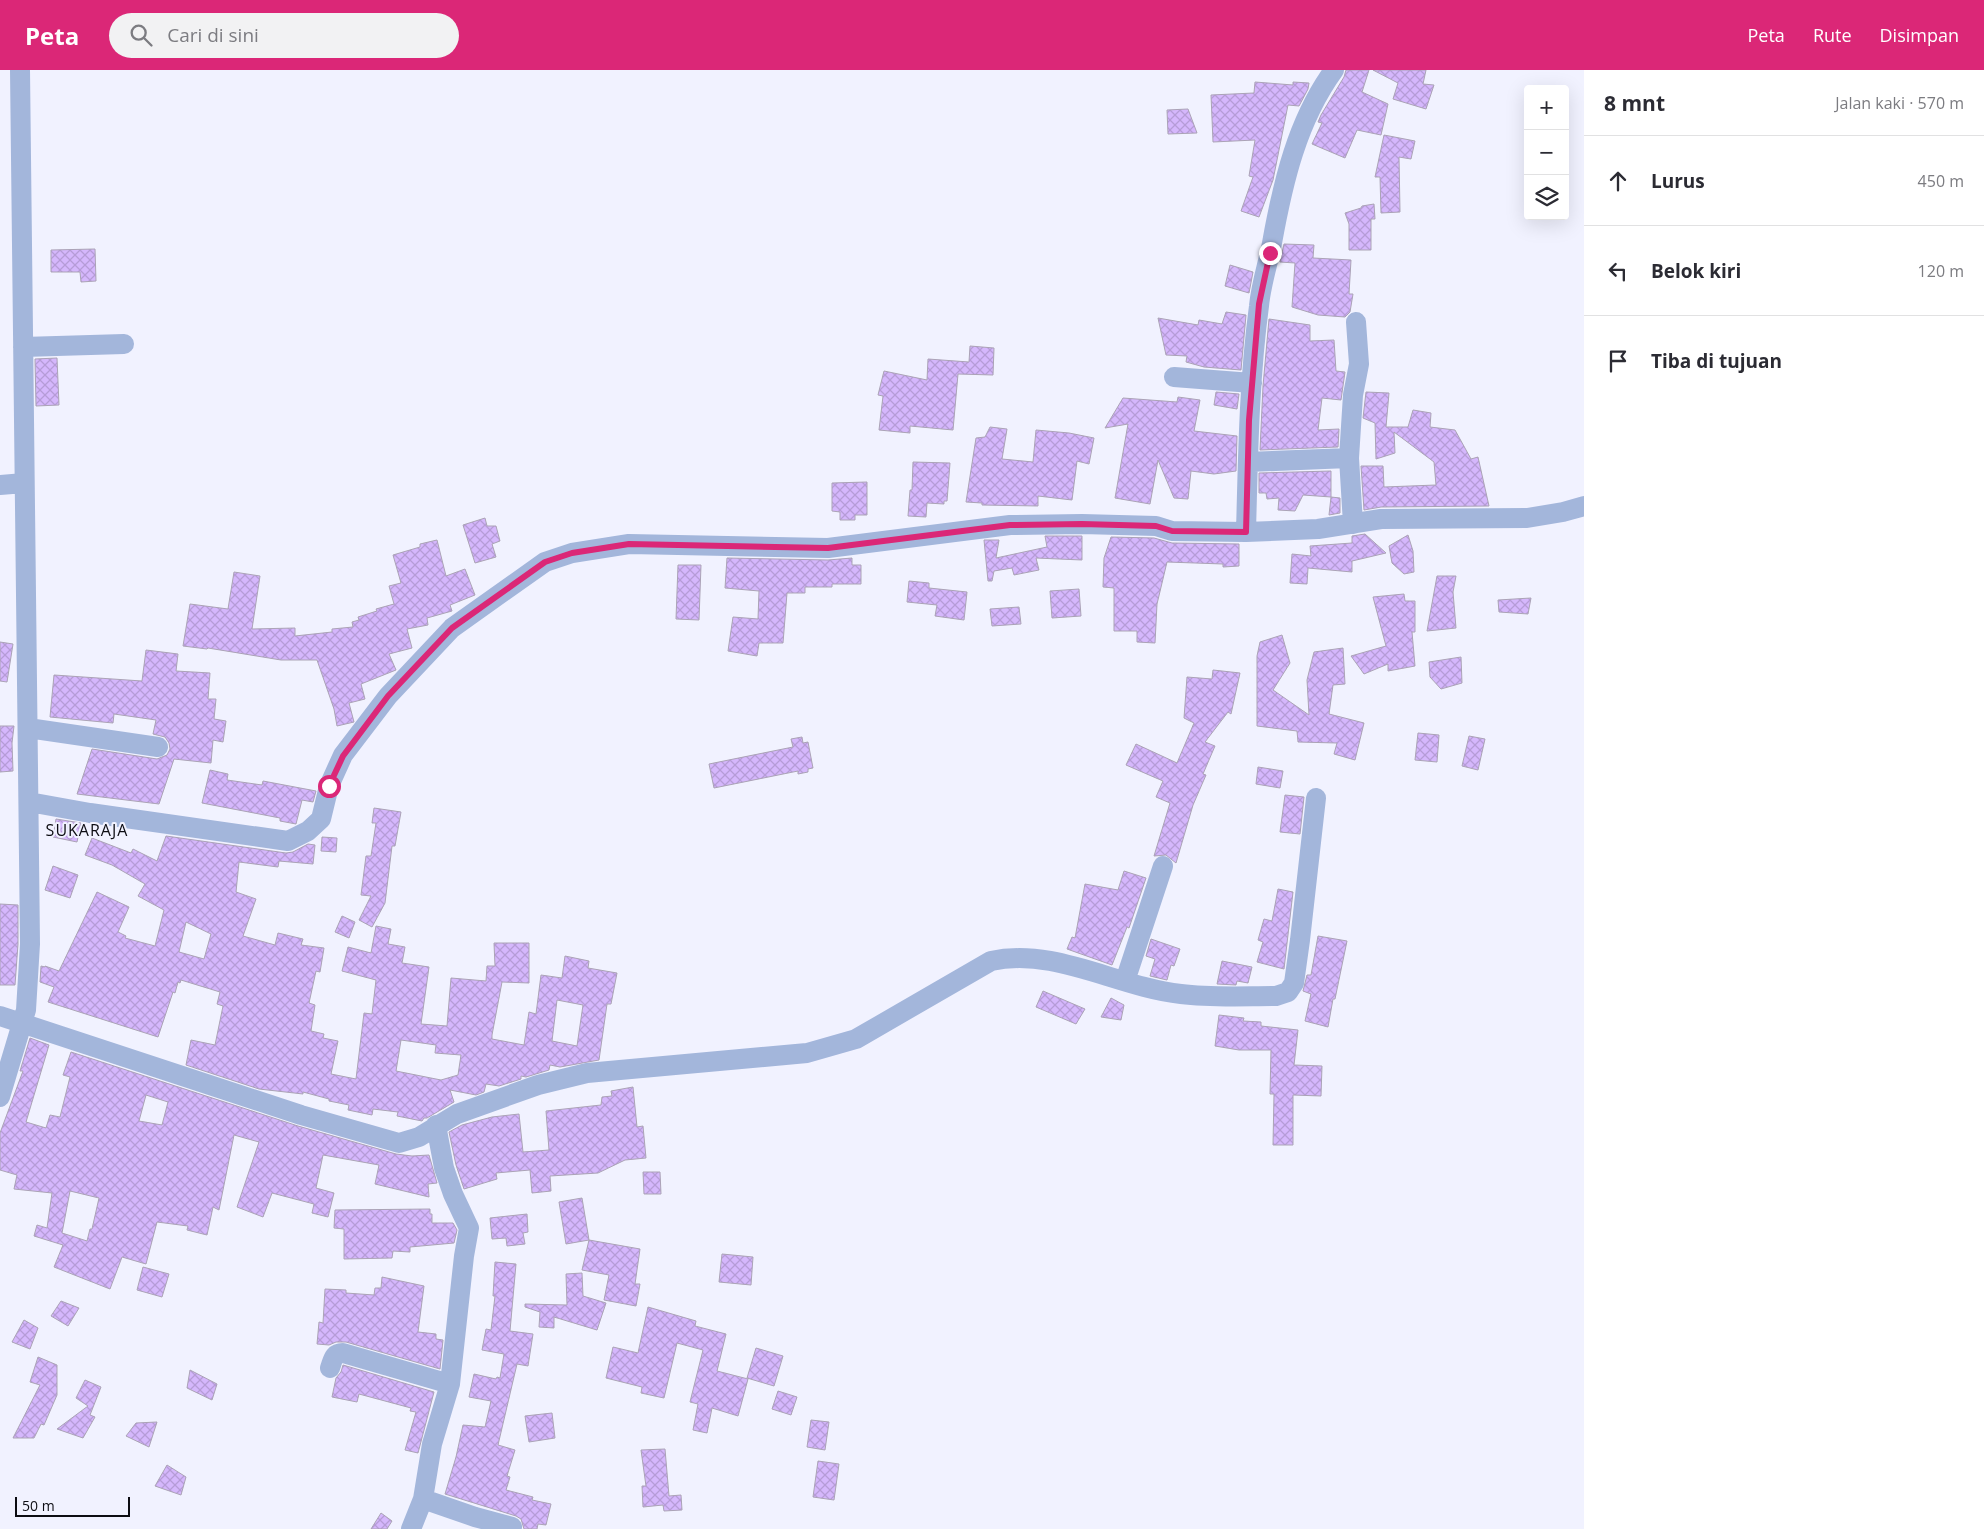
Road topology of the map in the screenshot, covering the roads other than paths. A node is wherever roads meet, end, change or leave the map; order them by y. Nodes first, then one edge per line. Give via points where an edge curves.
1 (20, 70) edge
2 (1334, 70) edge
3 (1356, 322) dead end
4 (124, 344) dead end
5 (22, 347) junction
6 (1174, 377) dead end
7 (1252, 383) junction
8 (1349, 458) junction
9 (1248, 462) junction
10 (24, 484) junction
11 (0, 485) edge
12 (1584, 506) edge
13 (1353, 524) junction
14 (1246, 532) junction
15 (28, 728) junction
16 (158, 747) dead end
17 (1316, 798) dead end
18 (29, 802) junction
19 (1163, 866) dead end
20 (1125, 981) junction
21 (0, 1016) edge
22 (21, 1024) junction
23 (0, 1096) edge
24 (436, 1125) junction
25 (330, 1368) dead end
26 (450, 1384) junction
27 (423, 1499) junction
28 (512, 1527) dead end
29 (412, 1529) edge

1 - 5 street
2 - 7 street via 1319,91 1297,140 1282,191 1259,304
3 - 8 street via 1359,364 1353,395
4 - 5 street
5 - 10 street
6 - 7 street
7 - 9 street
8 - 9 street
8 - 13 street
9 - 14 street
10 - 11 street
10 - 15 street
12 - 13 street via 1564,512 1503,519 1380,520
13 - 14 street
14 - 18 street via 1172,531 1156,526 1010,525 828,548 629,544 572,553 545,562 452,628 388,696 343,756 329,786 321,819 288,842
15 - 16 street
15 - 18 street
17 - 20 street via 1294,983 1288,992 1276,996 1180,994
18 - 22 street via 28,990
19 - 20 street
20 - 24 street via 1060,963 1008,957 990,961 856,1039 807,1053 587,1073 538,1085 457,1114
21 - 22 street
22 - 23 street
22 - 24 street via 384,1140 399,1143 419,1137
24 - 26 street via 444,1168 469,1228
25 - 26 street via 334,1356 343,1353
26 - 27 street via 432,1444
27 - 28 street
27 - 29 street

